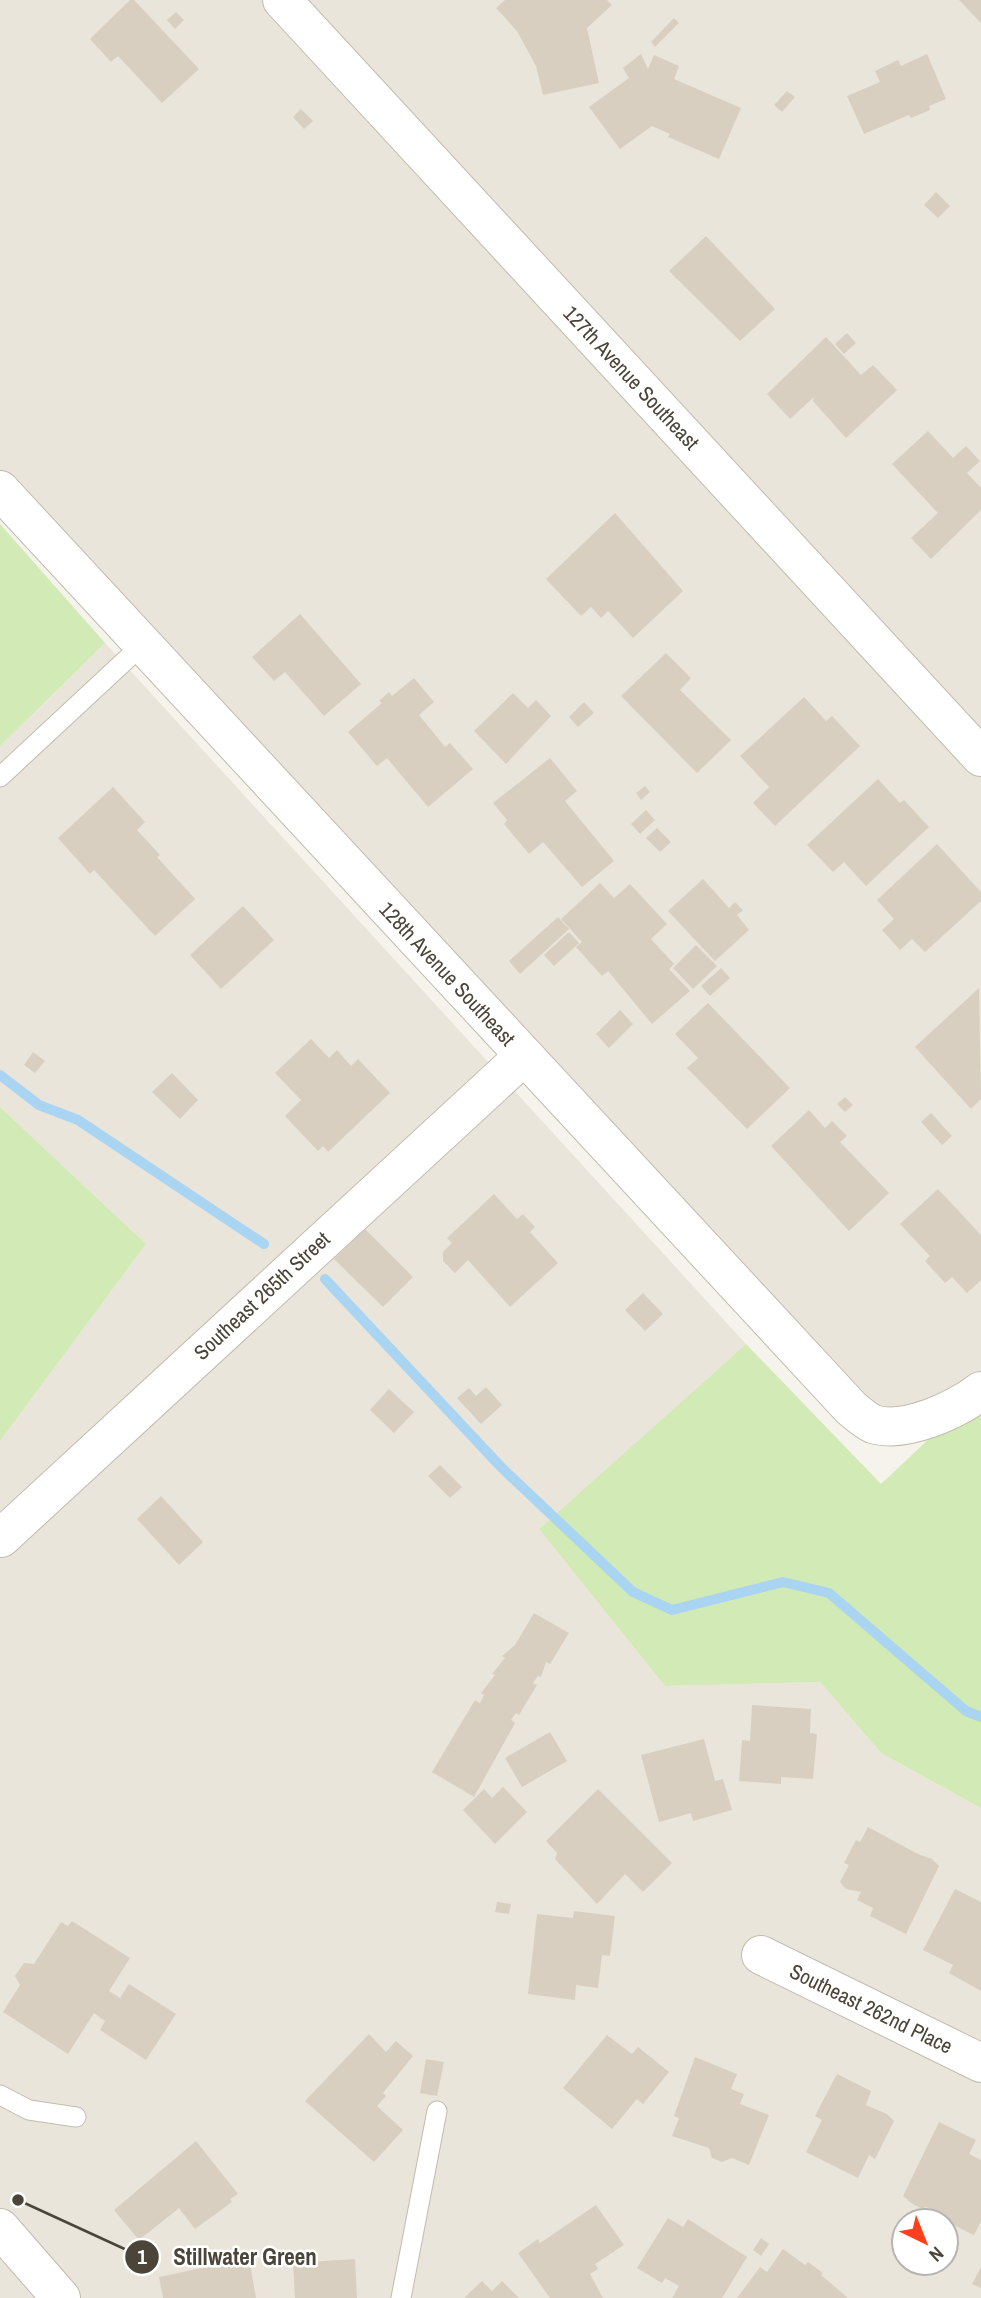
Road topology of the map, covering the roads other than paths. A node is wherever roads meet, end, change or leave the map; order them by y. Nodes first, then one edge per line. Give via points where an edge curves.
1 (282, 0) edge
2 (0, 490) edge
3 (142, 645) junction
4 (981, 757) edge
5 (0, 777) edge
6 (524, 1056) junction
7 (981, 1391) edge
8 (0, 1538) edge
9 (761, 1955) dead end
10 (981, 2063) edge
11 (0, 2095) edge
12 (437, 2111) dead end
13 (76, 2117) dead end
14 (0, 2228) edge
15 (61, 2298) edge
16 (401, 2298) edge

1 - 4 street, 127th Avenue Southeast
2 - 3 street, 128th Avenue Southeast
3 - 5 lane
3 - 6 street, 128th Avenue Southeast
6 - 7 street, 128th Avenue Southeast via 850,1408 873,1424 912,1424
6 - 8 street, Southeast 265th Street
9 - 10 street, Southeast 262nd Place
11 - 13 lane via 29,2110
12 - 16 lane
14 - 15 street

